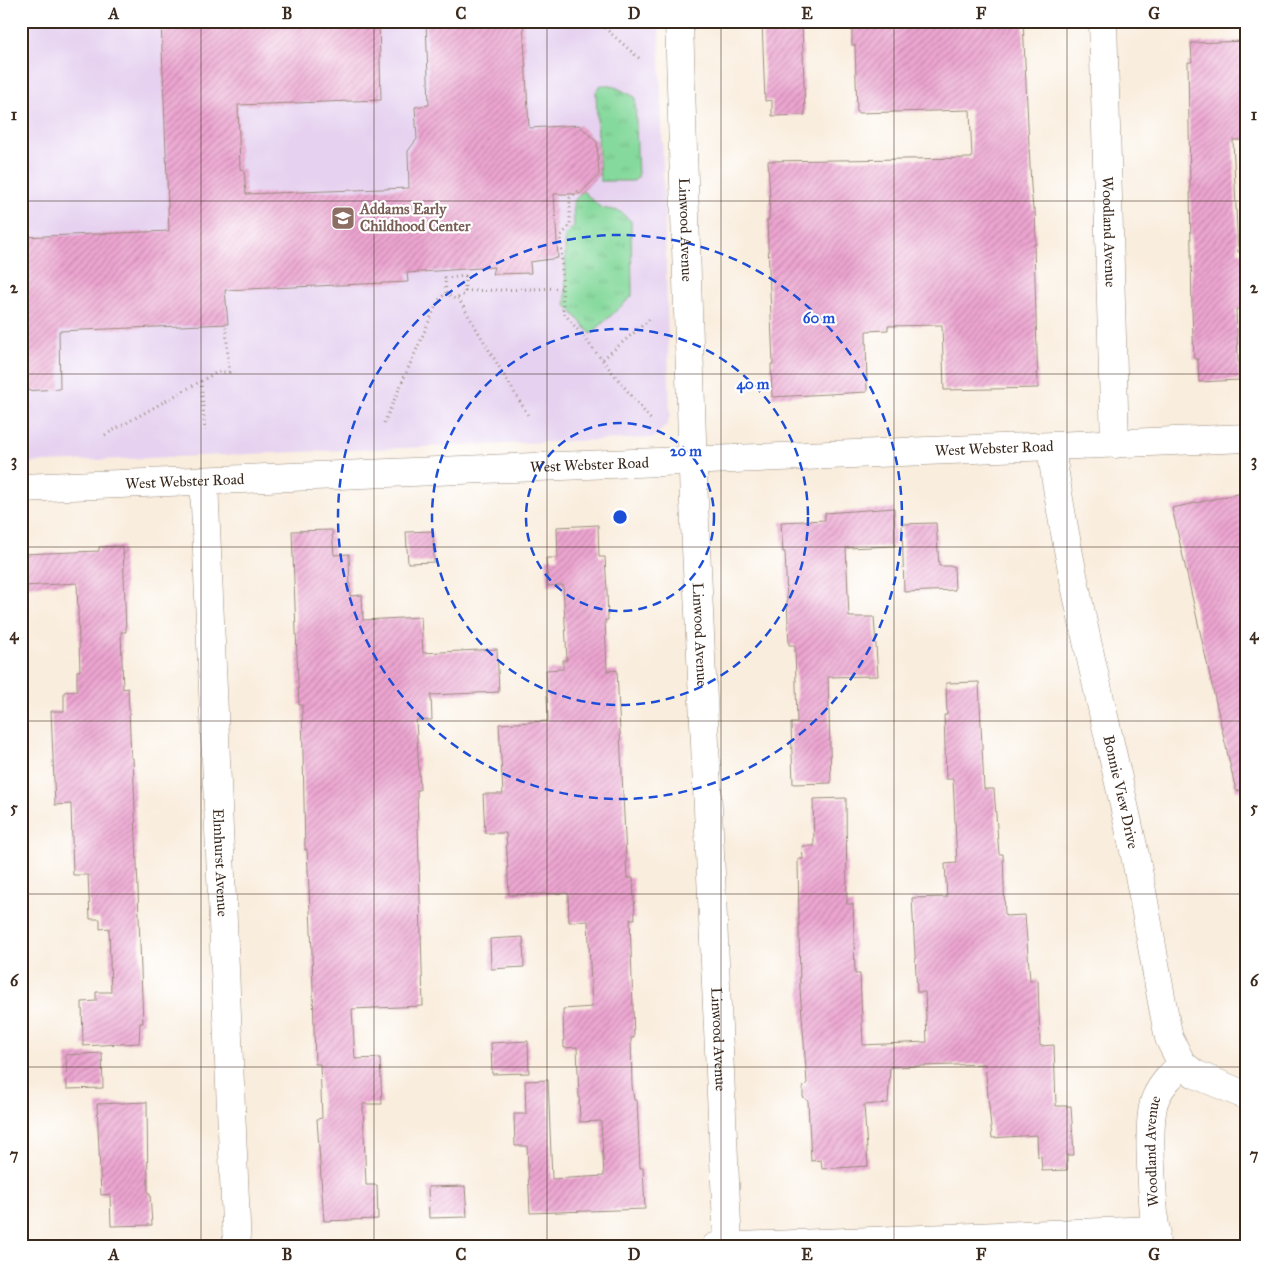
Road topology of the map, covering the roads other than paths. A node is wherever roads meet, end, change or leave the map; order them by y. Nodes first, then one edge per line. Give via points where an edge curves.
1 (679, 21) edge
2 (1103, 21) edge
3 (1247, 438) edge
4 (1115, 444) junction
5 (1051, 447) junction
6 (693, 461) junction
7 (204, 480) junction
8 (21, 488) edge
9 (1182, 1064) junction
10 (1247, 1096) edge
11 (1156, 1238) edge
12 (728, 1246) edge
13 (236, 1247) edge
14 (715, 1247) edge

1 - 6 street, Linwood Avenue
2 - 4 street, Woodland Avenue
3 - 4 street, West Webster Road
4 - 5 street, West Webster Road
5 - 6 street, West Webster Road
5 - 9 street, Bonnie View Drive via 1080,601 1132,840 1167,1029
6 - 7 street, West Webster Road
6 - 12 street, Linwood Avenue
7 - 8 street, West Webster Road
7 - 13 street, Elmhurst Avenue
9 - 10 street via 1196,1074
9 - 11 street, Woodland Avenue via 1166,1080 1155,1098 1151,1121
11 - 12 street
12 - 14 street

